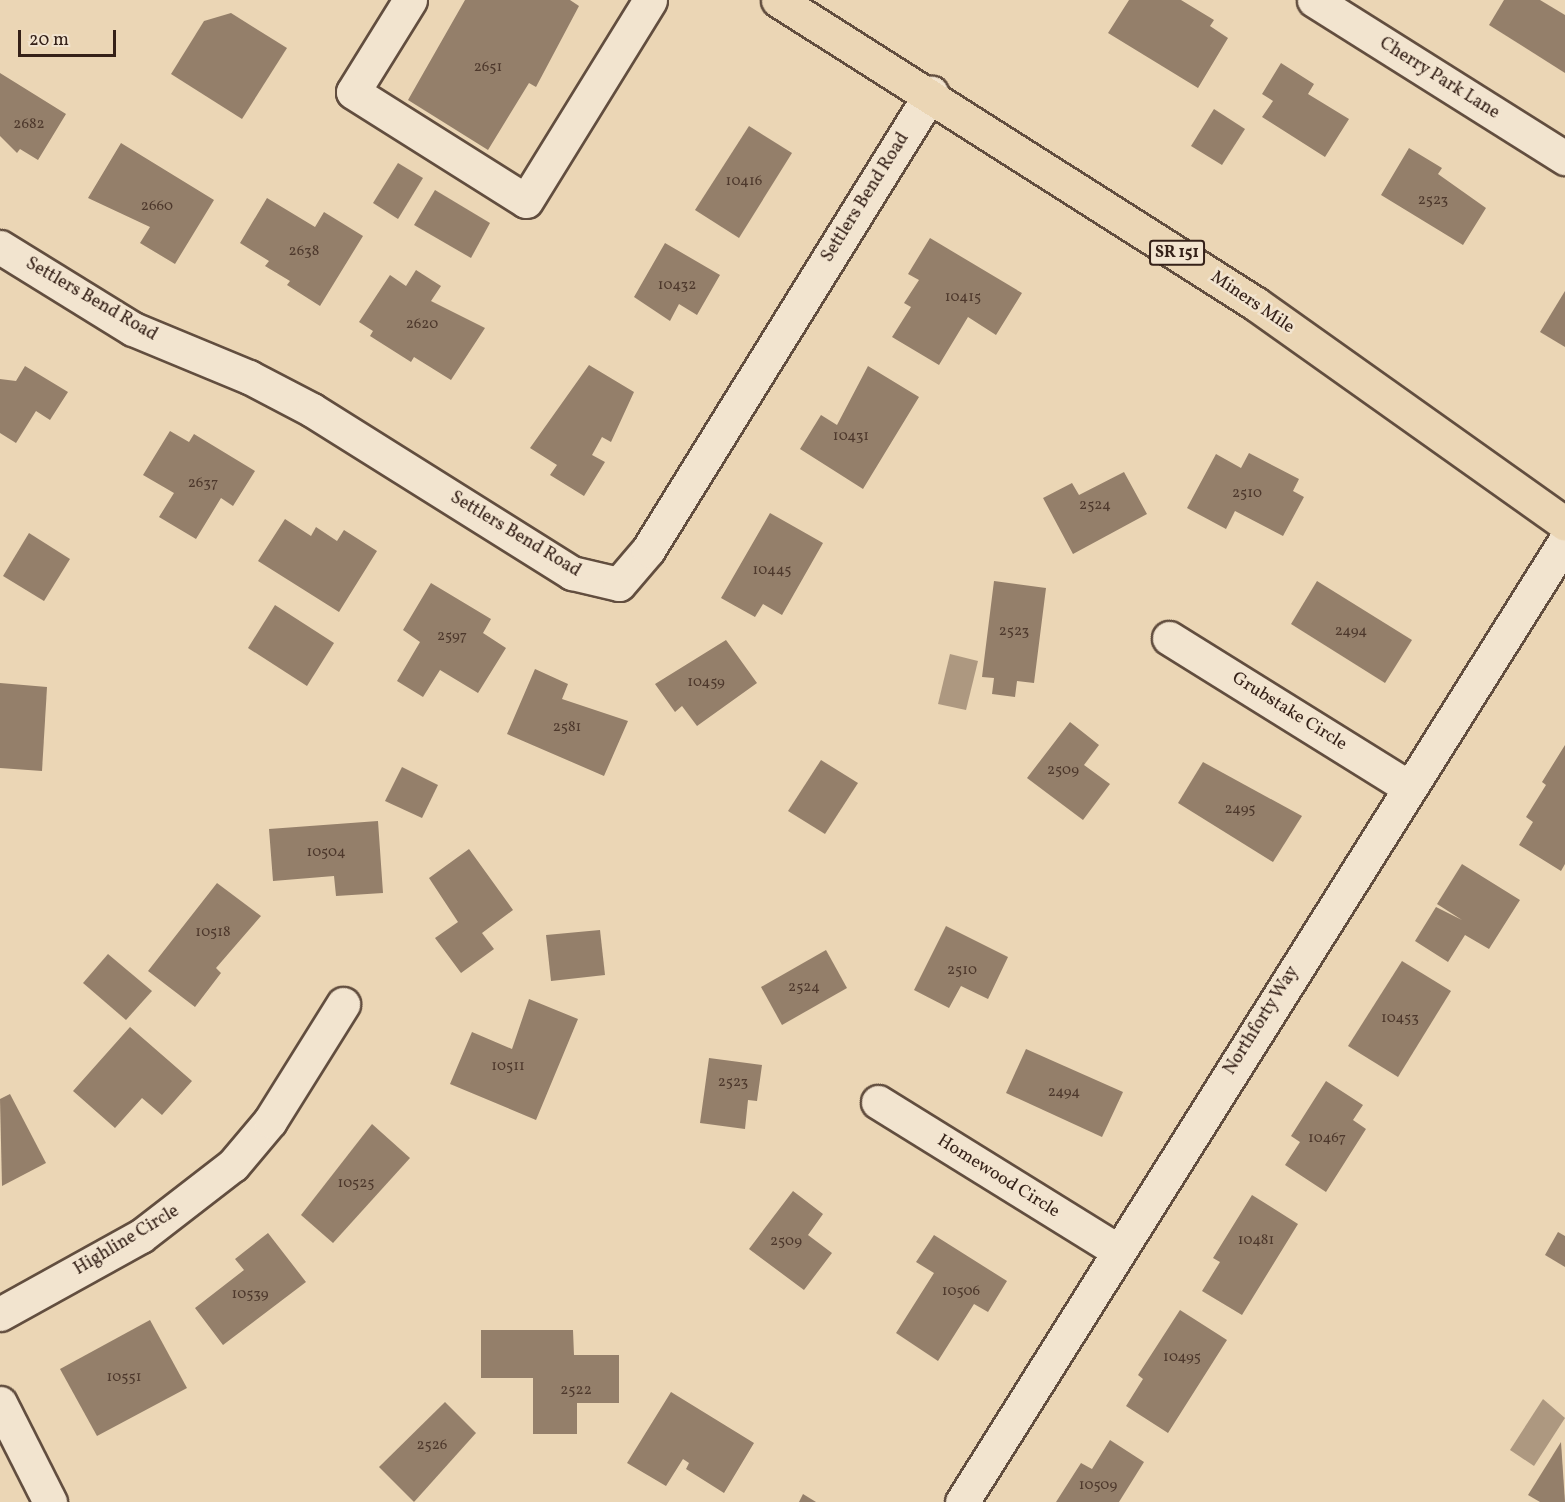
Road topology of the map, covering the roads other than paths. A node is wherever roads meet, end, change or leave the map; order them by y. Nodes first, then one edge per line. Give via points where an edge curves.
1 (410, 0) edge
2 (650, 0) edge
3 (778, 0) edge
4 (1314, 0) edge
5 (931, 93) junction
6 (1565, 158) edge
7 (0, 247) edge
8 (1565, 524) edge
9 (1565, 541) edge
10 (1169, 638) dead end
11 (1408, 787) junction
12 (343, 1004) dead end
13 (878, 1102) dead end
14 (1118, 1251) junction
15 (0, 1314) edge
16 (0, 1403) edge
17 (50, 1502) edge
18 (962, 1502) edge

1 - 2 street via 353,92 526,201
3 - 5 main road, Miners Mile / SR 151
4 - 6 street, Cherry Park Lane
5 - 7 street, Settlers Bend Road via 648,550 619,584 572,573 312,410 132,329
5 - 8 main road, Miners Mile / SR 151 via 1256,304
9 - 11 street, Northforty Way
10 - 11 street, Grubstake Circle
11 - 14 street, Northforty Way
12 - 15 street, Highline Circle via 270,1121 233,1165 141,1236
13 - 14 street, Homewood Circle
14 - 18 street, Northforty Way
16 - 17 street

